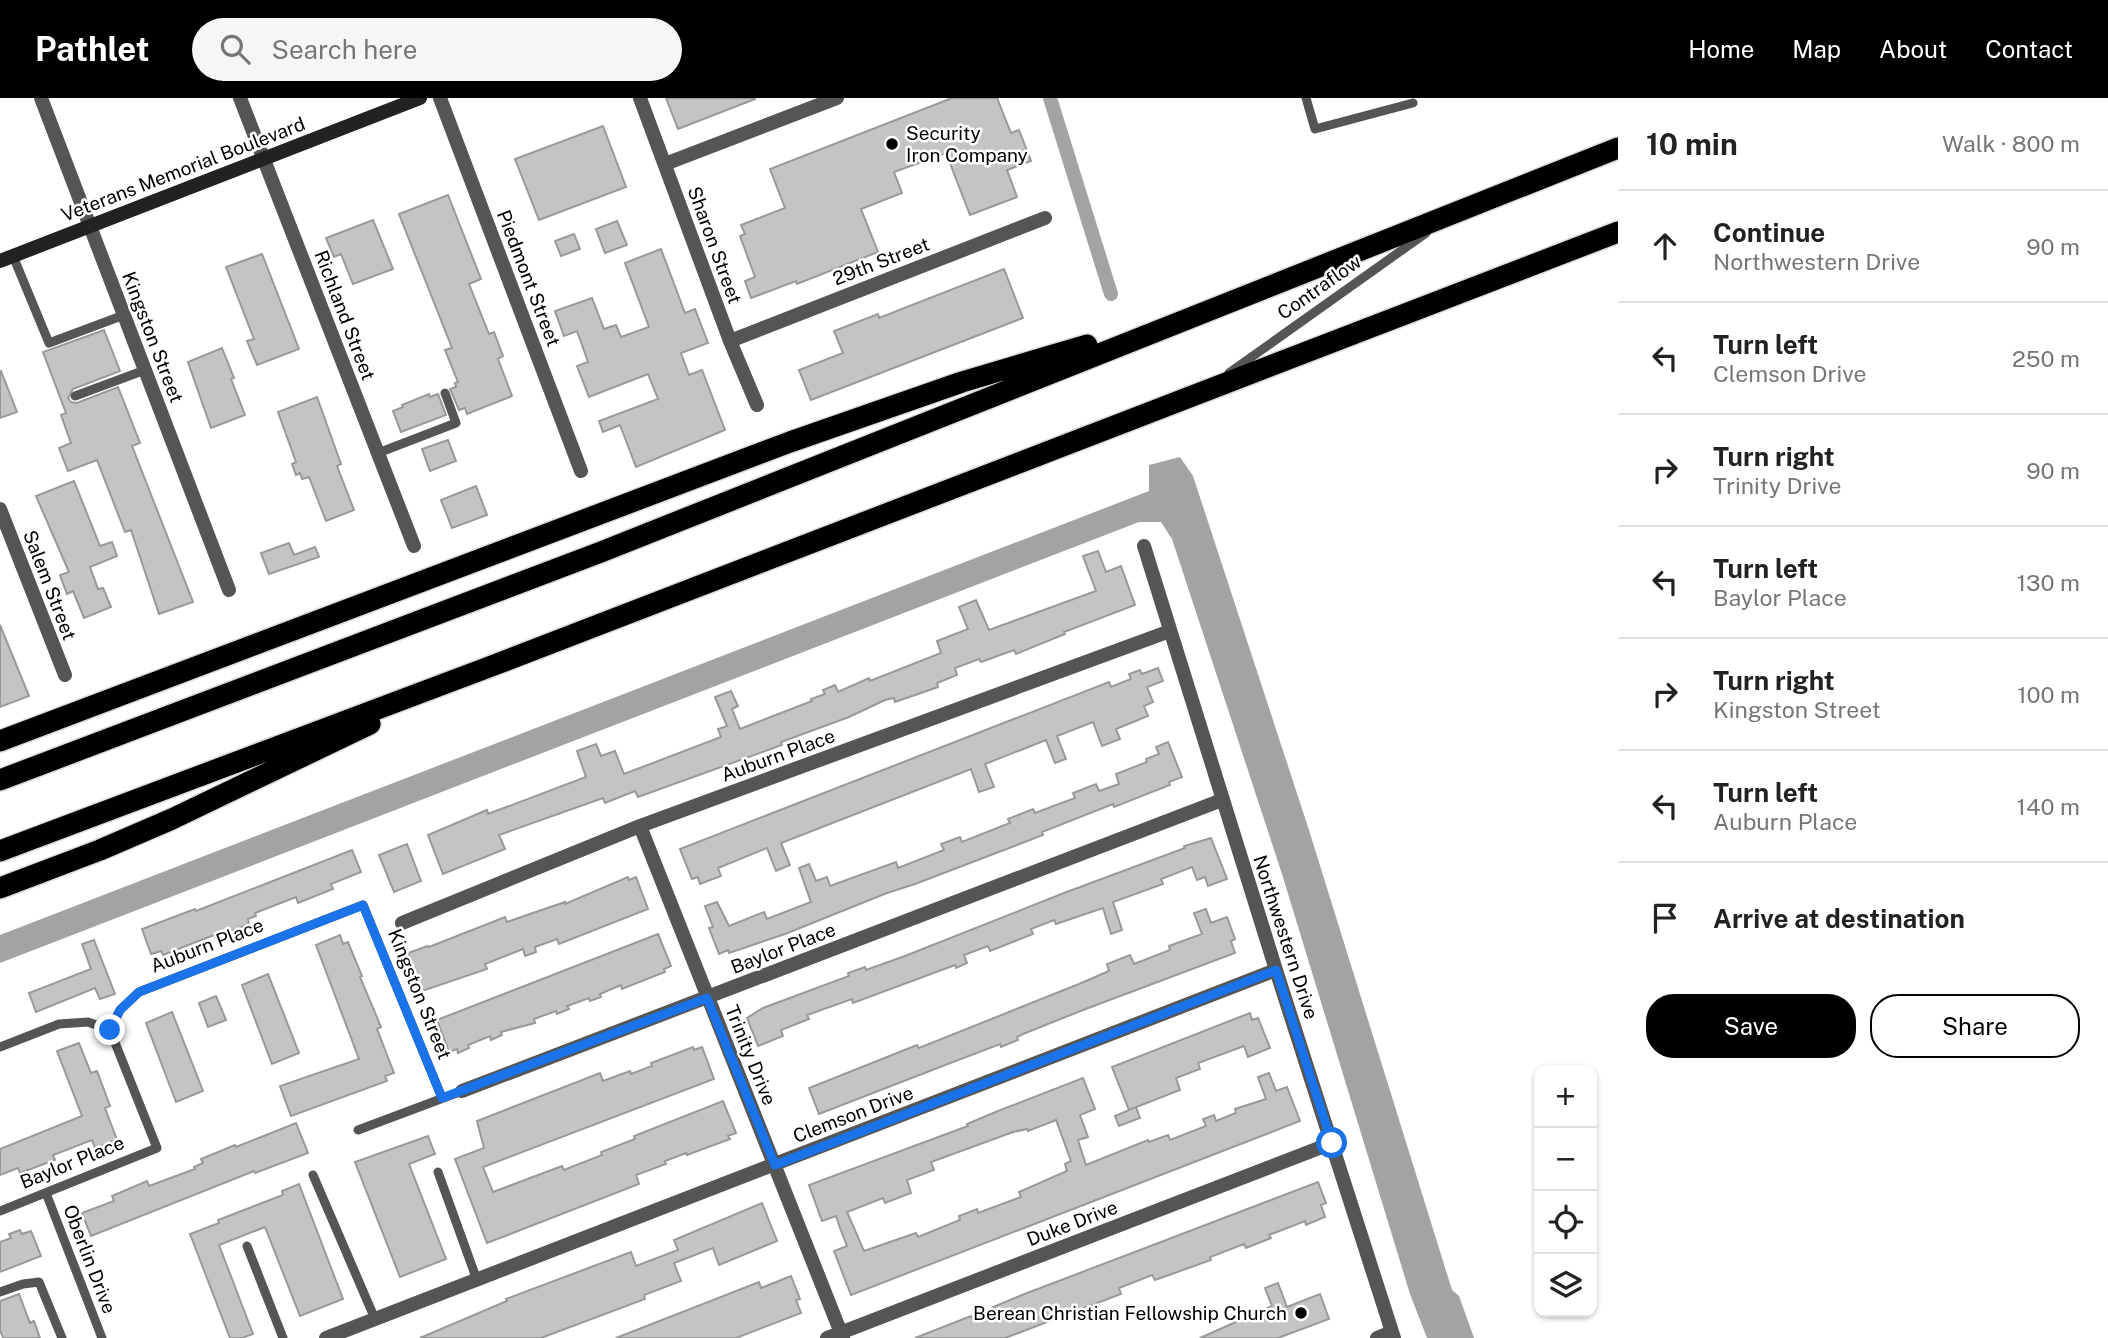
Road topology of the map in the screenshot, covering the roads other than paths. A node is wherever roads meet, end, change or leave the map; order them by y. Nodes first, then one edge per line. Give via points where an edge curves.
1 (41, 98) edge
2 (240, 98) edge
3 (420, 98) edge
4 (440, 98) edge
5 (640, 98) edge
6 (837, 98) edge
7 (1306, 98) edge
8 (807, 103) edge
9 (1413, 103) dead end
10 (1618, 148) edge
11 (264, 159) junction
12 (665, 164) junction
13 (1454, 213) junction
14 (1045, 218) dead end
15 (90, 226) junction
16 (1618, 232) edge
17 (7, 258) edge
18 (1214, 308) junction
19 (124, 315) junction
20 (730, 341) junction
21 (145, 370) junction
22 (1205, 390) junction
23 (444, 393) dead end
24 (75, 396) dead end
25 (757, 405) dead end
26 (378, 453) junction
27 (581, 471) dead end
28 (0, 509) edge
29 (414, 546) dead end
30 (1144, 546) dead end
31 (229, 590) dead end
32 (1170, 631) junction
33 (489, 667) junction
34 (65, 676) dead end
35 (0, 741) edge
36 (0, 780) edge
37 (1222, 800) junction
38 (640, 826) junction
39 (0, 851) edge
40 (0, 888) edge
41 (363, 905) joint
42 (402, 922) dead end
43 (1276, 970) junction
44 (707, 998) junction
45 (110, 1030) junction
46 (0, 1047) edge
47 (462, 1091) joint
48 (442, 1098) junction
49 (358, 1130) dead end
50 (1332, 1143) junction
51 (775, 1165) junction
52 (438, 1172) dead end
53 (313, 1175) dead end
54 (46, 1192) junction
55 (0, 1211) edge
56 (247, 1247) dead end
57 (477, 1280) junction
58 (0, 1292) edge
59 (375, 1319) junction
60 (842, 1335) edge
61 (1393, 1335) edge
62 (62, 1338) edge
63 (102, 1338) edge
64 (283, 1338) edge
65 (326, 1338) edge
66 (827, 1338) edge
67 (1377, 1338) edge

1 - 15 street, Kingston Street
2 - 11 street, Richland Street
3 - 11 street, Veterans Memorial Boulevard
4 - 27 street, Piedmont Street
5 - 12 street, Sharon Street
6 - 8 street
7 - 9 lane via 1315,129
8 - 12 street
10 - 13 highway
11 - 15 street, Veterans Memorial Boulevard
11 - 26 street, Richland Street
12 - 20 street, Sharon Street
13 - 18 highway
13 - 22 lane, Contraflow
14 - 20 street, 29th Street
15 - 17 street, Veterans Memorial Boulevard
15 - 19 street, Kingston Street
16 - 22 highway
17 - 19 lane via 50,343
18 - 35 highway via 962,382 790,442
18 - 36 highway via 601,552
19 - 21 street, Kingston Street
20 - 25 street, Sharon Street
21 - 24 lane
21 - 31 street, Kingston Street
22 - 33 highway
23 - 26 lane via 456,423
26 - 29 street, Richland Street
28 - 34 street, Salem Street
30 - 32 street, Northwestern Drive
32 - 37 street, Northwestern Drive
32 - 38 street, Auburn Place
33 - 39 highway
33 - 40 highway via 172,819
37 - 43 street, Northwestern Drive
37 - 44 street, Baylor Place
38 - 42 street, Auburn Place
38 - 44 street, Trinity Drive
41 - 45 lane, Auburn Place via 139,992 120,1010
41 - 48 lane, Kingston Street
43 - 50 street, Northwestern Drive
43 - 51 street, Clemson Drive
44 - 47 street, Baylor Place
44 - 51 street, Trinity Drive
45 - 46 lane via 88,1022 59,1024
45 - 54 lane, Baylor Place via 157,1148
47 - 48 lane, Baylor Place
48 - 49 lane, Baylor Place
50 - 60 street, Duke Drive
50 - 61 street, Northwestern Drive
51 - 57 street, Clemson Drive
51 - 60 street, Trinity Drive
52 - 57 lane
53 - 59 lane
54 - 55 lane, Baylor Place
54 - 63 lane, Oberlin Drive
56 - 64 lane
57 - 59 street, Clemson Drive
58 - 62 lane via 39,1282
59 - 65 street, Clemson Drive
60 - 66 street, Duke Drive
61 - 67 street

